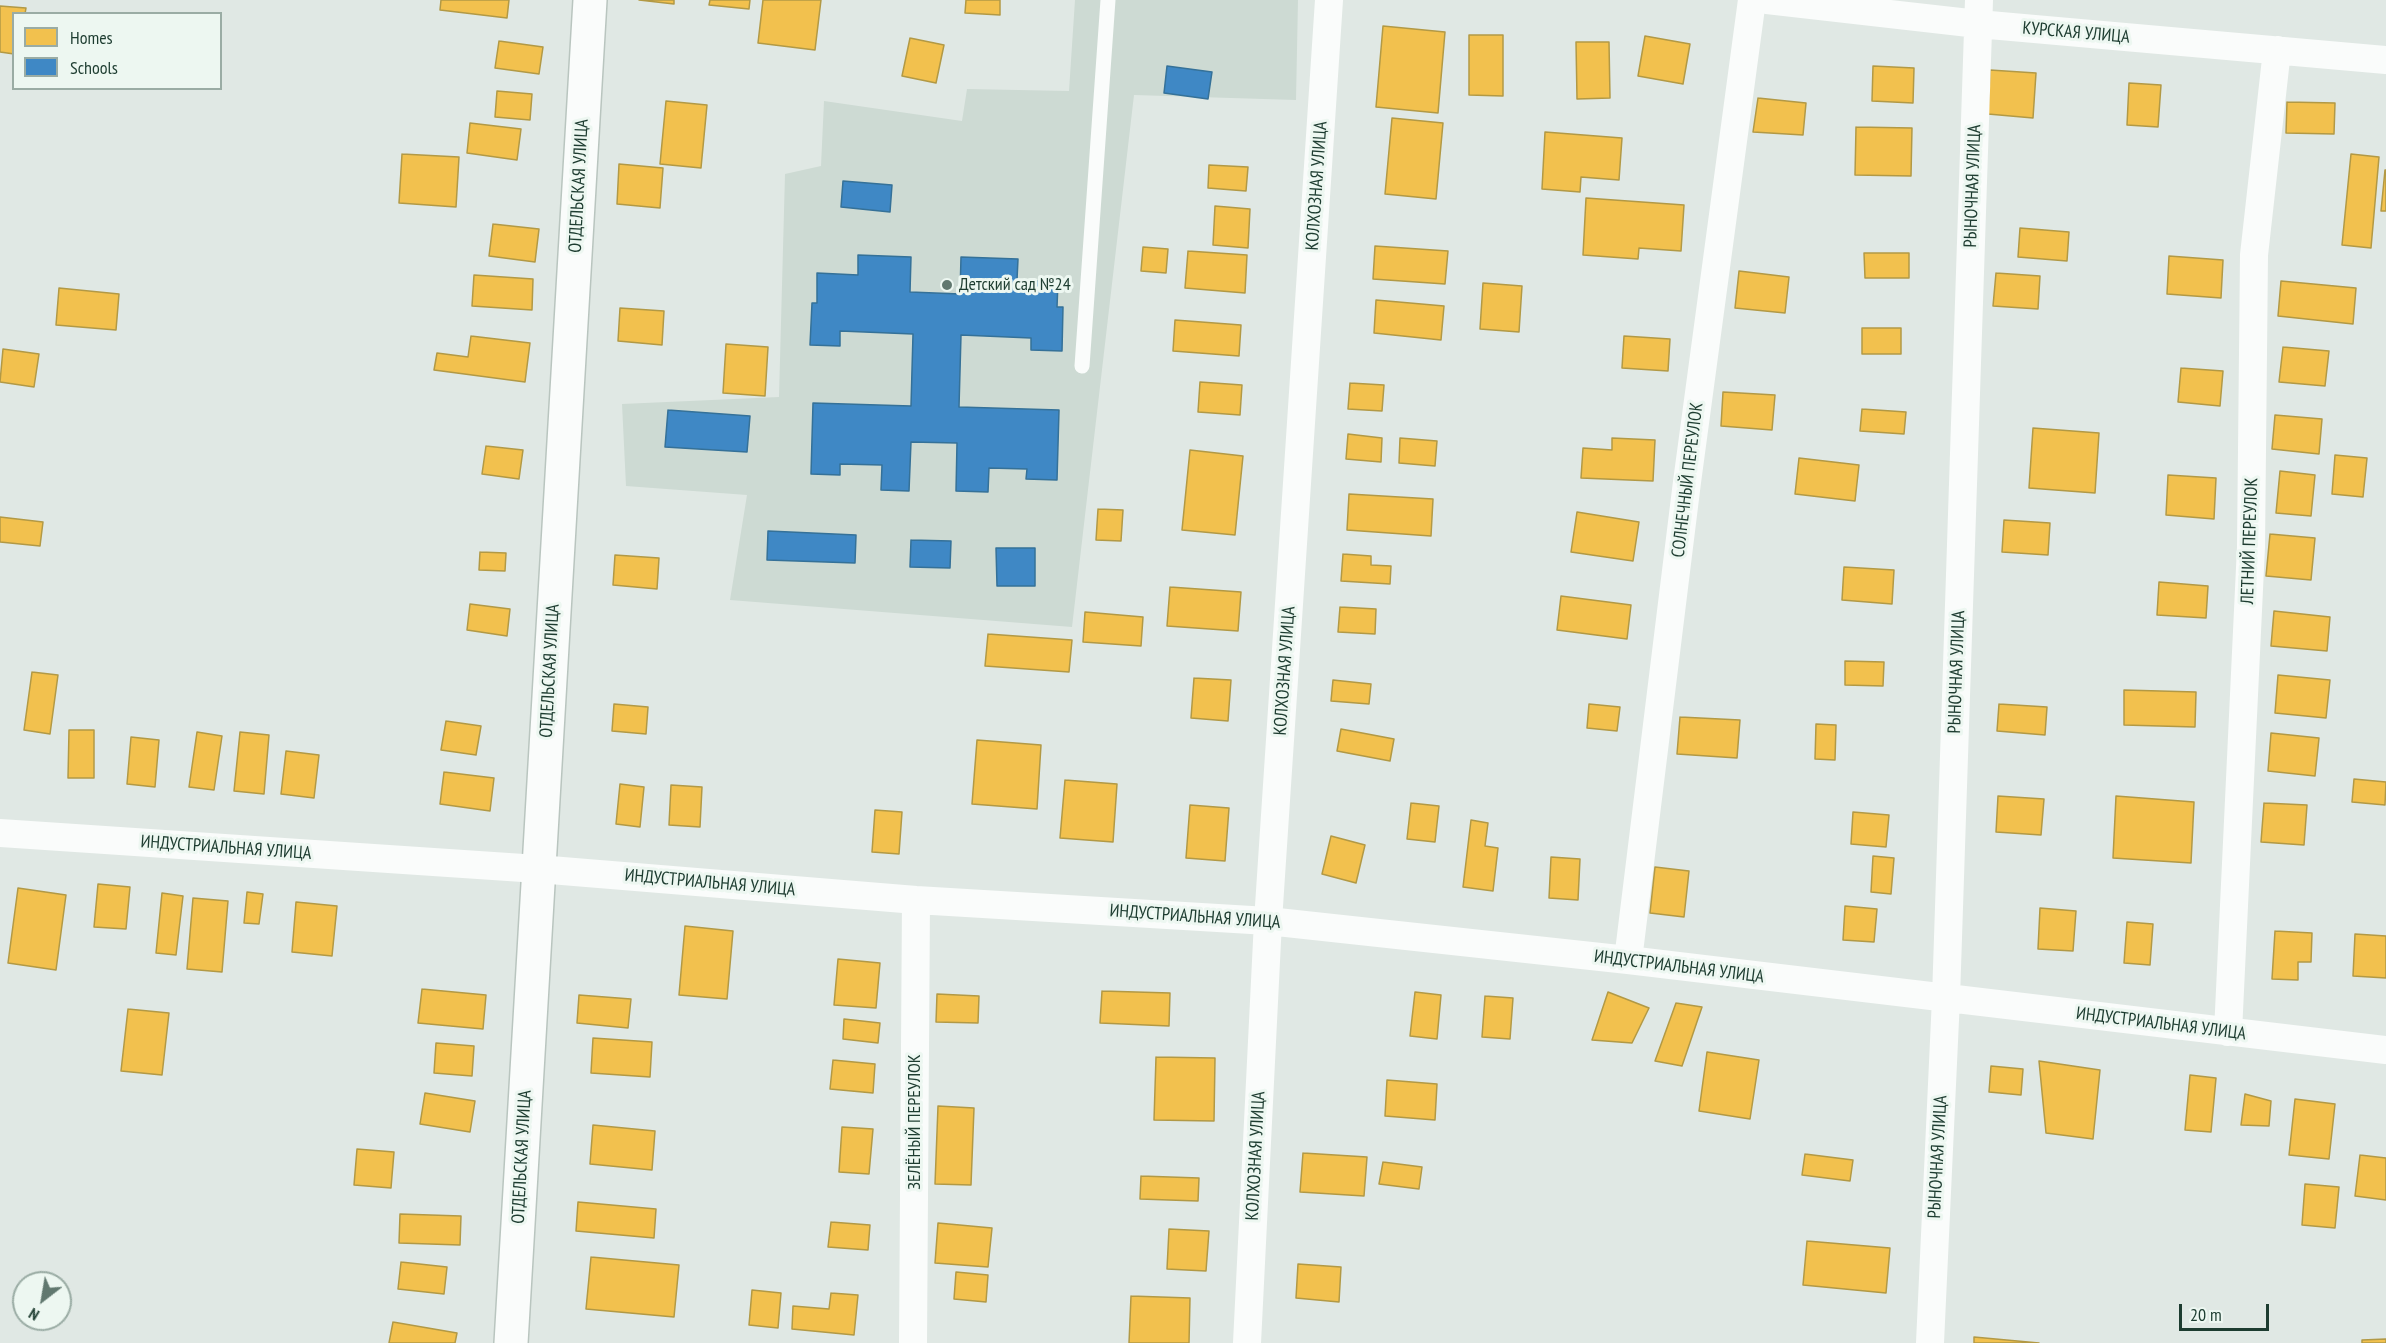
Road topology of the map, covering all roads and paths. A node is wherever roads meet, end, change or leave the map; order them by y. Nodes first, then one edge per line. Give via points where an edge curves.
1 (590, 0) edge
2 (1108, 0) edge
3 (1329, 0) edge
4 (1752, 0) edge
5 (1767, 0) edge
6 (1979, 12) edge
7 (2277, 50) junction
8 (2386, 60) edge
9 (1082, 366) dead end
10 (0, 833) edge
11 (538, 868) junction
12 (916, 900) junction
13 (1268, 921) junction
14 (1628, 960) junction
15 (1946, 998) junction
16 (2228, 1032) junction
17 (2386, 1050) edge
18 (511, 1343) edge
19 (913, 1343) edge
20 (1247, 1343) edge
21 (1930, 1343) edge

1 - 11 street, ОТДЕЛЬСКАЯ УЛИЦА
2 - 9 lane
3 - 13 street, КОЛХОЗНАЯ УЛИЦА
4 - 14 street, СОЛНЕЧНЫЙ ПЕРЕУЛОК
5 - 6 street, КУРСКАЯ УЛИЦА
6 - 7 street, КУРСКАЯ УЛИЦА
6 - 15 street, РЫНОЧНАЯ УЛИЦА
7 - 8 street, КУРСКАЯ УЛИЦА
7 - 16 street, ЛЕТНИЙ ПЕРЕУЛОК via 2254,255 2251,547
10 - 11 street, ИНДУСТРИАЛЬНАЯ УЛИЦА
11 - 12 street, ИНДУСТРИАЛЬНАЯ УЛИЦА
11 - 18 street, ОТДЕЛЬСКАЯ УЛИЦА
12 - 13 street, ИНДУСТРИАЛЬНАЯ УЛИЦА
12 - 19 street, ЗЕЛЁНЫЙ ПЕРЕУЛОК
13 - 14 street, ИНДУСТРИАЛЬНАЯ УЛИЦА
13 - 20 street, КОЛХОЗНАЯ УЛИЦА
14 - 15 street, ИНДУСТРИАЛЬНАЯ УЛИЦА
15 - 16 street, ИНДУСТРИАЛЬНАЯ УЛИЦА
15 - 21 street, РЫНОЧНАЯ УЛИЦА
16 - 17 street, ИНДУСТРИАЛЬНАЯ УЛИЦА

